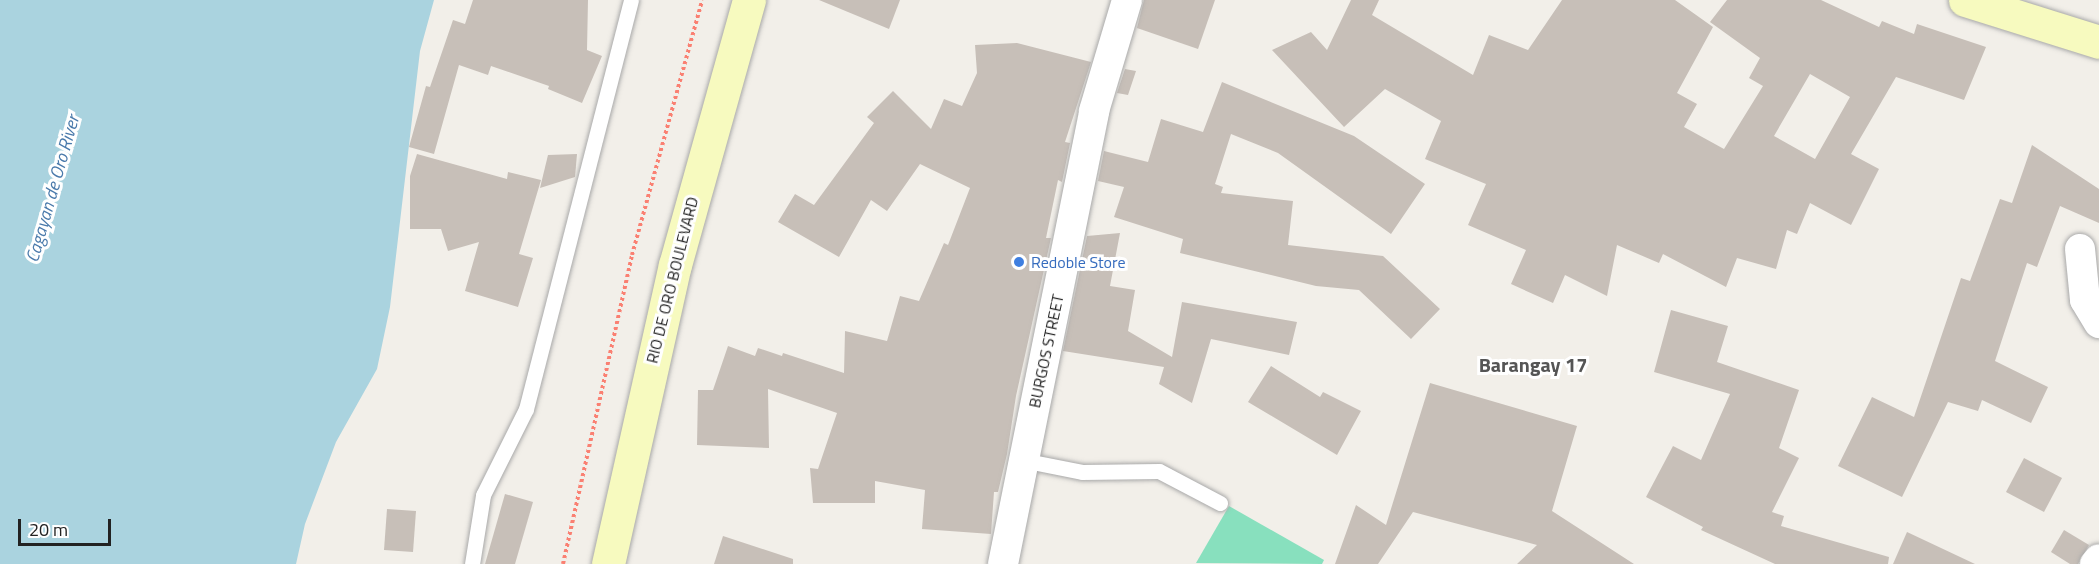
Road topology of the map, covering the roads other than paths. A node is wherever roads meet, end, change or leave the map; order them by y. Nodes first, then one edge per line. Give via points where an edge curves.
1 (632, 0) edge
2 (749, 0) edge
3 (1127, 0) edge
4 (1965, 0) edge
5 (2099, 42) edge
6 (2080, 249) dead end
7 (2099, 323) edge
8 (1022, 460) junction
9 (1220, 503) dead end
10 (2099, 560) edge
11 (472, 564) edge
12 (608, 564) edge
13 (1003, 564) edge
14 (2095, 564) edge

1 - 11 lane via 526,409 483,495
2 - 12 main road, RIO DE ORO BOULEVARD via 675,265
3 - 8 street, BURGOS STREET via 1094,111
4 - 5 main road
6 - 7 street via 2085,300
8 - 9 lane via 1082,472 1159,471
8 - 13 street, BURGOS STREET
10 - 14 street

